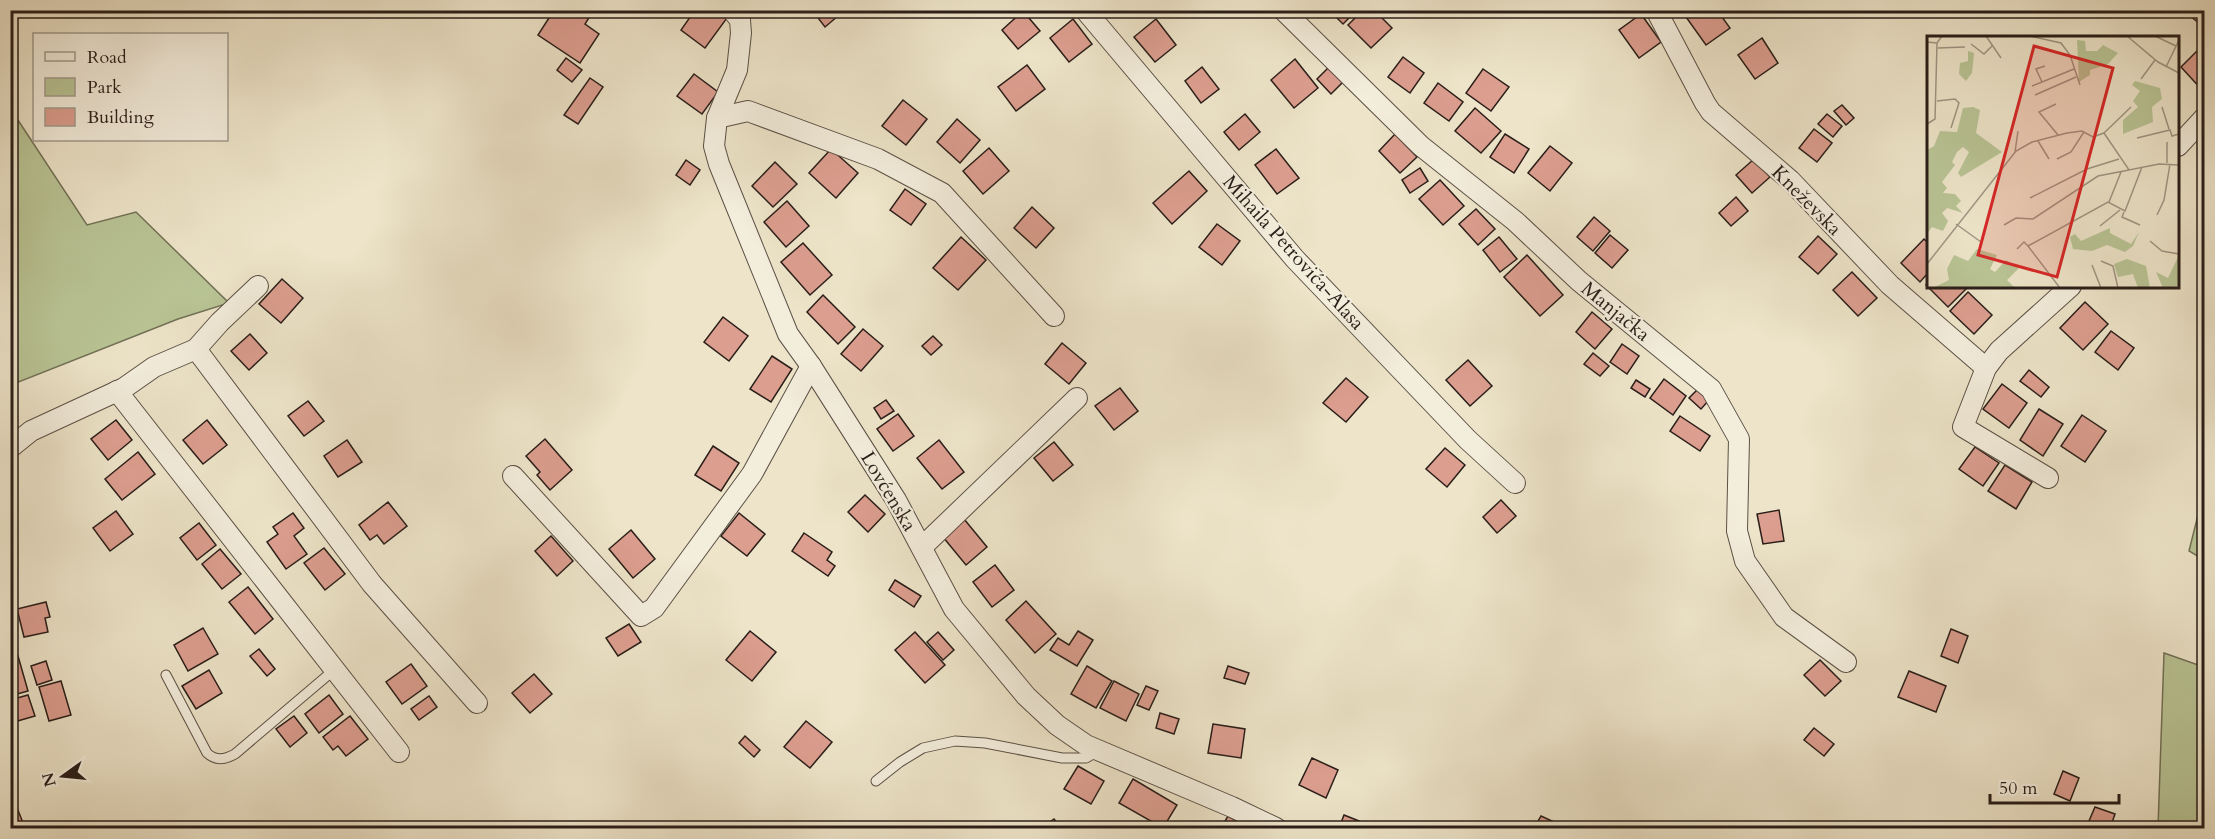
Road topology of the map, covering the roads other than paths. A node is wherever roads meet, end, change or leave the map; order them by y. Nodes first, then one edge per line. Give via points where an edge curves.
1 (732, 10) edge
2 (1084, 10) edge
3 (1283, 10) edge
4 (1656, 10) edge
5 (717, 118) junction
6 (2205, 118) edge
7 (2179, 145) edge
8 (258, 286) dead end
9 (2070, 288) edge
10 (1054, 316) dead end
11 (196, 349) junction
12 (811, 366) junction
13 (1986, 368) junction
14 (117, 391) junction
15 (1077, 398) dead end
16 (10, 448) edge
17 (513, 476) dead end
18 (2049, 478) dead end
19 (1515, 483) dead end
20 (922, 547) junction
21 (1846, 662) dead end
22 (334, 670) junction
23 (166, 675) dead end
24 (477, 704) dead end
25 (1100, 750) junction
26 (399, 752) dead end
27 (876, 781) dead end
28 (1276, 828) edge

1 - 5 street, Lovćenska via 741,27 737,70
2 - 19 street, Mihaila Petrovića-Alasa via 1295,259 1468,440
3 - 21 street, Manjačka via 1421,146 1711,389 1739,439 1737,531 1745,561 1784,617
4 - 13 street, Kneževska via 1712,112 1790,180 1890,285
5 - 10 street via 748,111 878,159 942,193
5 - 12 street, Lovćenska via 714,146 719,164 788,334
6 - 7 street
8 - 11 street
9 - 13 street via 1999,351
11 - 14 street via 154,367
11 - 24 street via 372,584
12 - 17 street via 752,474 654,608 641,616
12 - 20 street, Lovćenska
13 - 18 street via 1963,427
14 - 16 street via 31,431
14 - 22 street
15 - 20 street
20 - 25 street, Lovćenska via 954,609 1026,696 1057,725
22 - 23 lane via 235,754 219,759 207,753
22 - 26 street
25 - 27 lane via 1086,758 1062,759 985,743 955,741 917,751
25 - 28 street, Lovćenska

